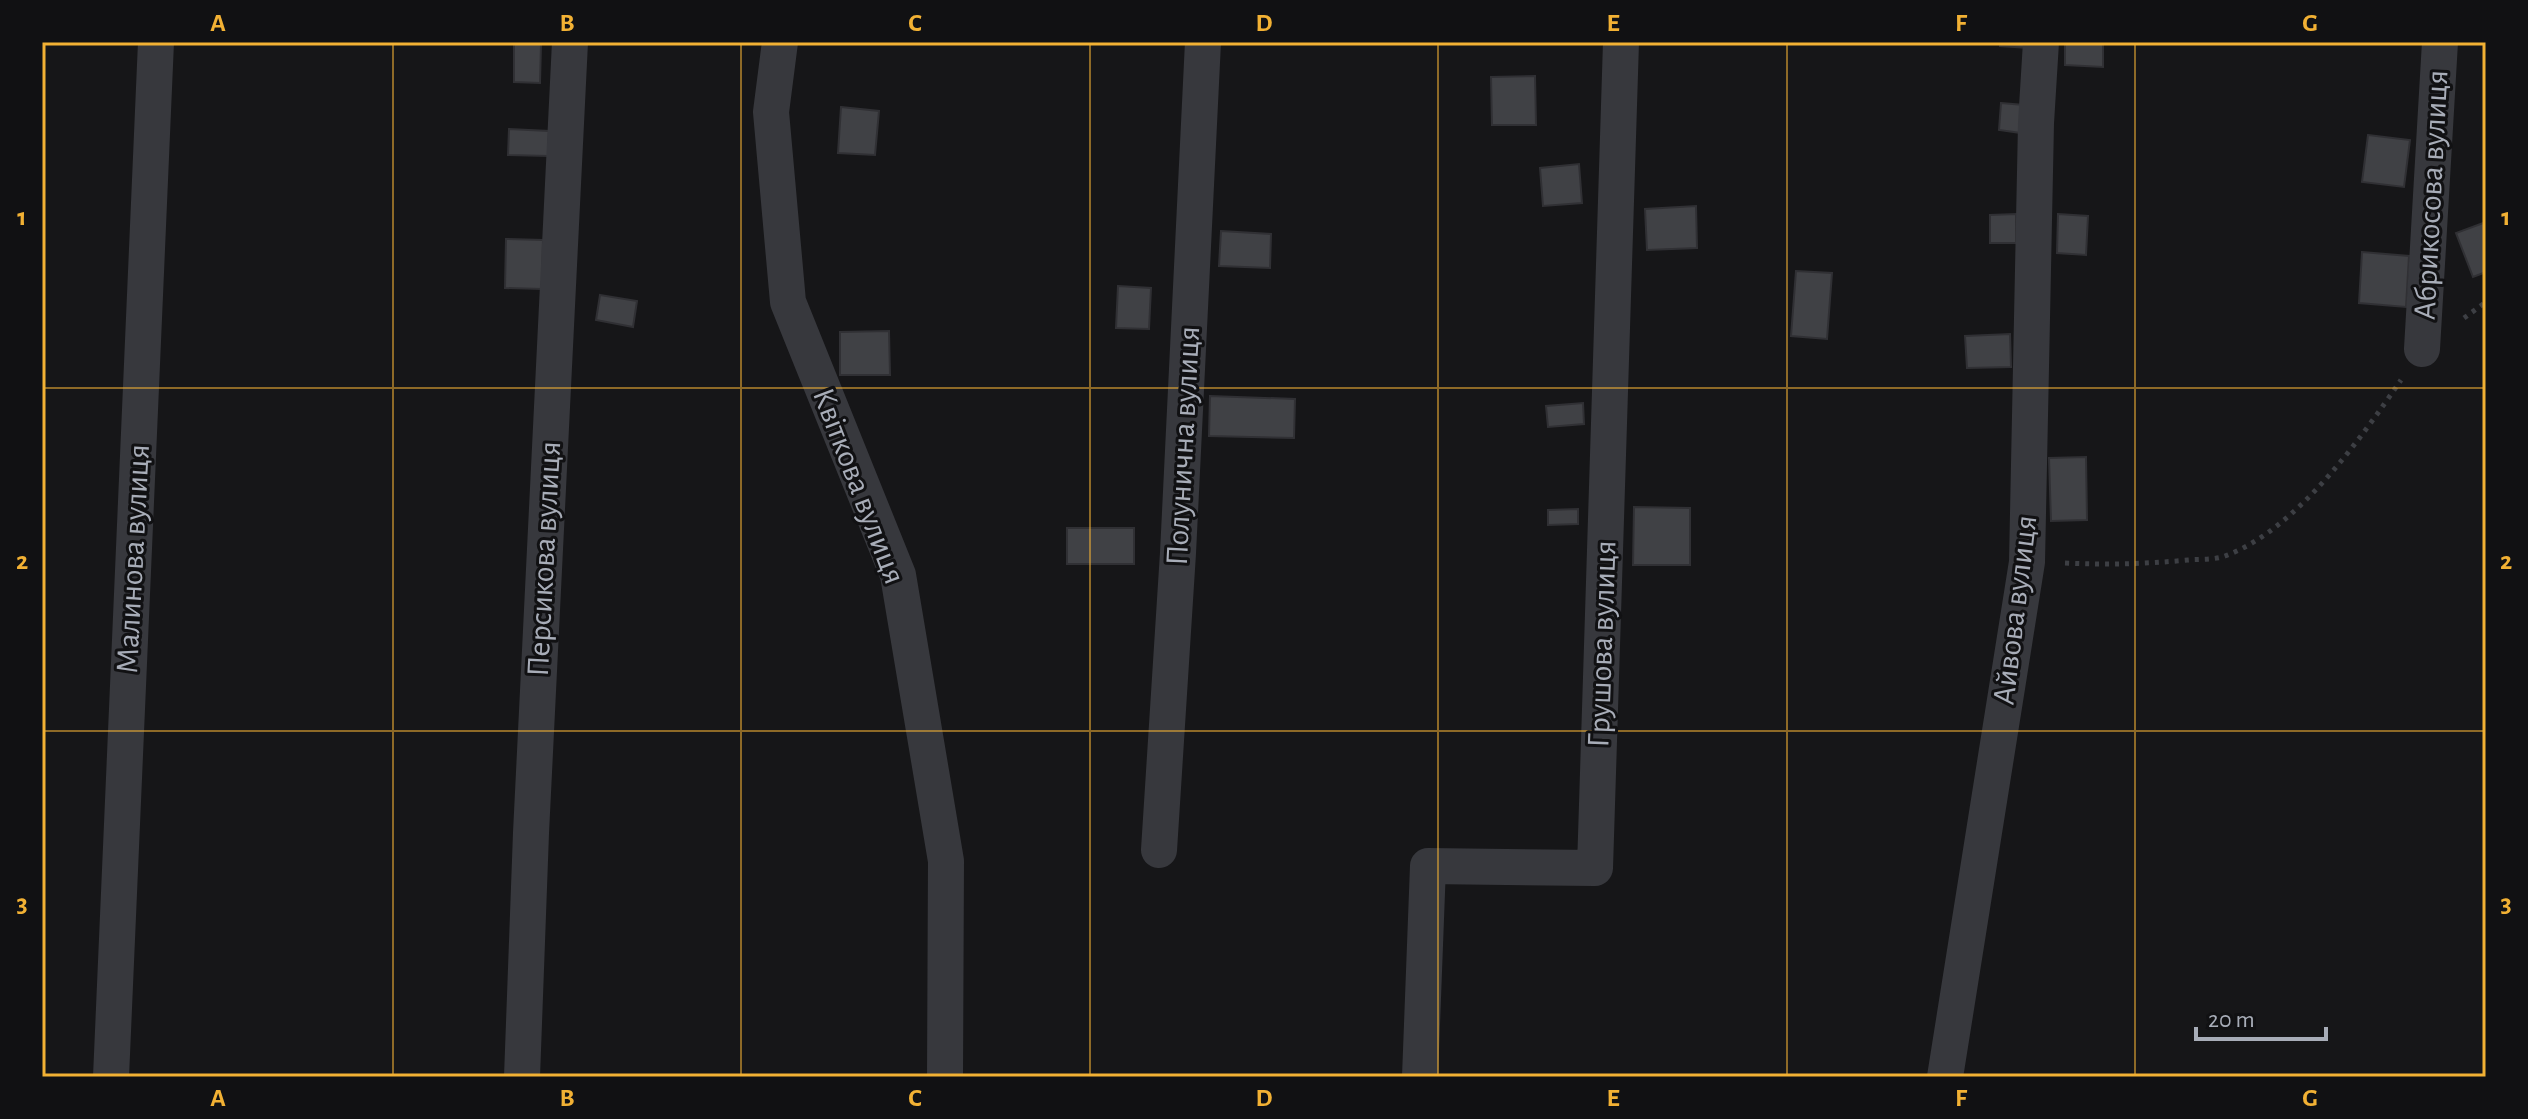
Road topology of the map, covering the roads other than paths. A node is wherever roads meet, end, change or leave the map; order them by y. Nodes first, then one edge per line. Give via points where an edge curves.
1 (156, 42) edge
2 (570, 42) edge
3 (780, 42) edge
4 (1203, 42) edge
5 (1621, 42) edge
6 (2041, 42) edge
7 (2440, 42) edge
8 (2422, 349) road end
9 (1159, 850) dead end
10 (111, 1077) edge
11 (522, 1077) edge
12 (945, 1077) edge
13 (1420, 1077) edge
14 (1945, 1077) edge

1 - 10 street, Малинова вулиця
2 - 11 street, Персикова вулиця
3 - 12 street, Квіткова вулиця via 771,112 788,302 898,575 944,846
4 - 9 street, Полунична вулиця
5 - 13 street, Грушова вулиця via 1595,868 1428,866
6 - 14 street, Айвова вулиця via 2027,562
7 - 8 street, Абрикосова вулиця

